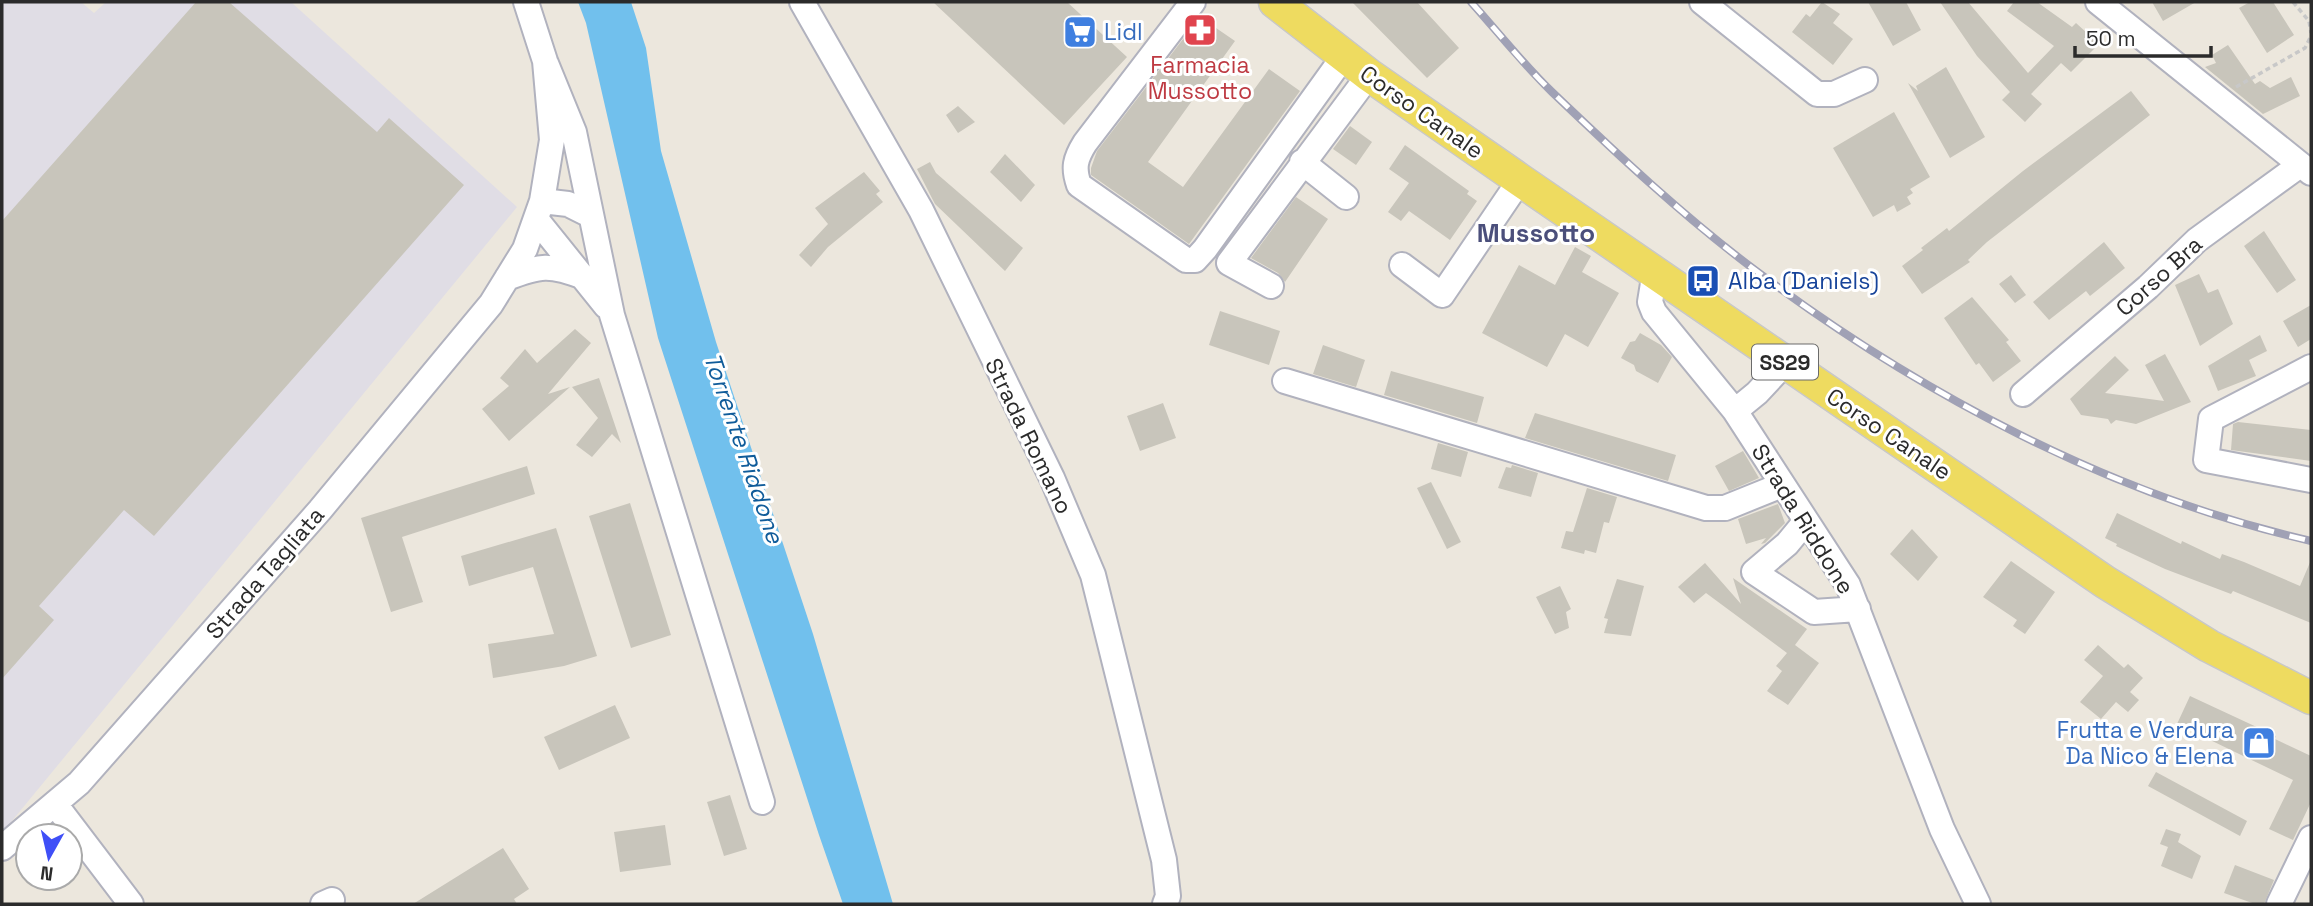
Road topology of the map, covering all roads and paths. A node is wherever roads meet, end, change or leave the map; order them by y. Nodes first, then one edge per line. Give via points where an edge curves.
1 (526, 2) edge
2 (802, 2) edge
3 (1193, 2) edge
4 (1275, 2) edge
5 (1702, 2) edge
6 (2098, 2) edge
7 (2293, 2) edge
8 (2311, 35) edge
9 (1344, 56) junction
10 (545, 61) junction
11 (1369, 75) junction
12 (1865, 80) dead end
13 (2217, 97) junction
14 (1302, 162) junction
15 (2306, 169) edge
16 (1520, 180) junction
17 (1346, 197) dead end
18 (539, 210) junction
19 (590, 215) junction
20 (1402, 265) dead end
21 (1655, 271) junction
22 (507, 278) junction
23 (584, 278) junction
24 (1271, 286) dead end
25 (612, 315) junction
26 (1785, 363) junction
27 (2311, 367) edge
28 (1285, 381) dead end
29 (2023, 394) dead end
30 (1734, 411) junction
31 (2311, 480) edge
32 (1782, 485) junction
33 (1806, 521) junction
34 (1858, 609) junction
35 (2311, 698) edge
36 (762, 802) dead end
37 (55, 804) junction
38 (2311, 838) edge
39 (2, 848) edge
40 (131, 904) edge
41 (1166, 904) edge
42 (1978, 904) edge
43 (2279, 904) edge

1 - 10 street, Strada Tagliata
2 - 41 street, Strada Romano via 920,210 1052,478 1093,575 1164,860
3 - 9 street via 1084,143 1074,171 1079,185 1186,260 1195,260 1205,249
4 - 9 main road, Corso Canale / SS29
5 - 12 street via 1816,94 1834,94
6 - 13 street, Corso Bra
7 - 8 path via 2309,21
8 - 13 path via 2305,48
9 - 11 main road, Corso Canale / SS29
10 - 18 street, Strada Tagliata via 552,140
10 - 19 street, Strada Tagliata via 574,132
11 - 14 street
11 - 16 main road, Corso Canale / SS29
13 - 15 street, Corso Bra
14 - 17 street
14 - 24 street via 1229,263
15 - 29 street, Corso Bra via 2197,240
16 - 20 street via 1442,295
16 - 21 main road, Corso Canale / SS29
18 - 19 street via 568,204
18 - 22 street, Strada Tagliata via 525,249
18 - 23 street, Strada Tagliata
19 - 25 street, Strada Tagliata
21 - 26 main road, Corso Canale / SS29
21 - 30 street, Strada Riddone via 1650,302 1654,312
22 - 23 street via 538,265
22 - 37 street, Strada Tagliata via 491,304 320,510 79,783
23 - 25 street, Strada Tagliata
25 - 36 street, Strada Tagliata
26 - 30 street
26 - 35 main road, Corso Canale / SS29 via 2105,582 2209,646
27 - 31 street via 2211,419 2206,460
28 - 32 street via 1706,508 1725,509
30 - 32 street, Strada Riddone
32 - 33 street, Strada Riddone
33 - 34 street, Strada Riddone via 1848,585
33 - 34 street via 1754,572 1814,612
34 - 42 street, Strada Riddone via 1942,829
37 - 39 street, Strada Tagliata
37 - 40 street
38 - 43 street

